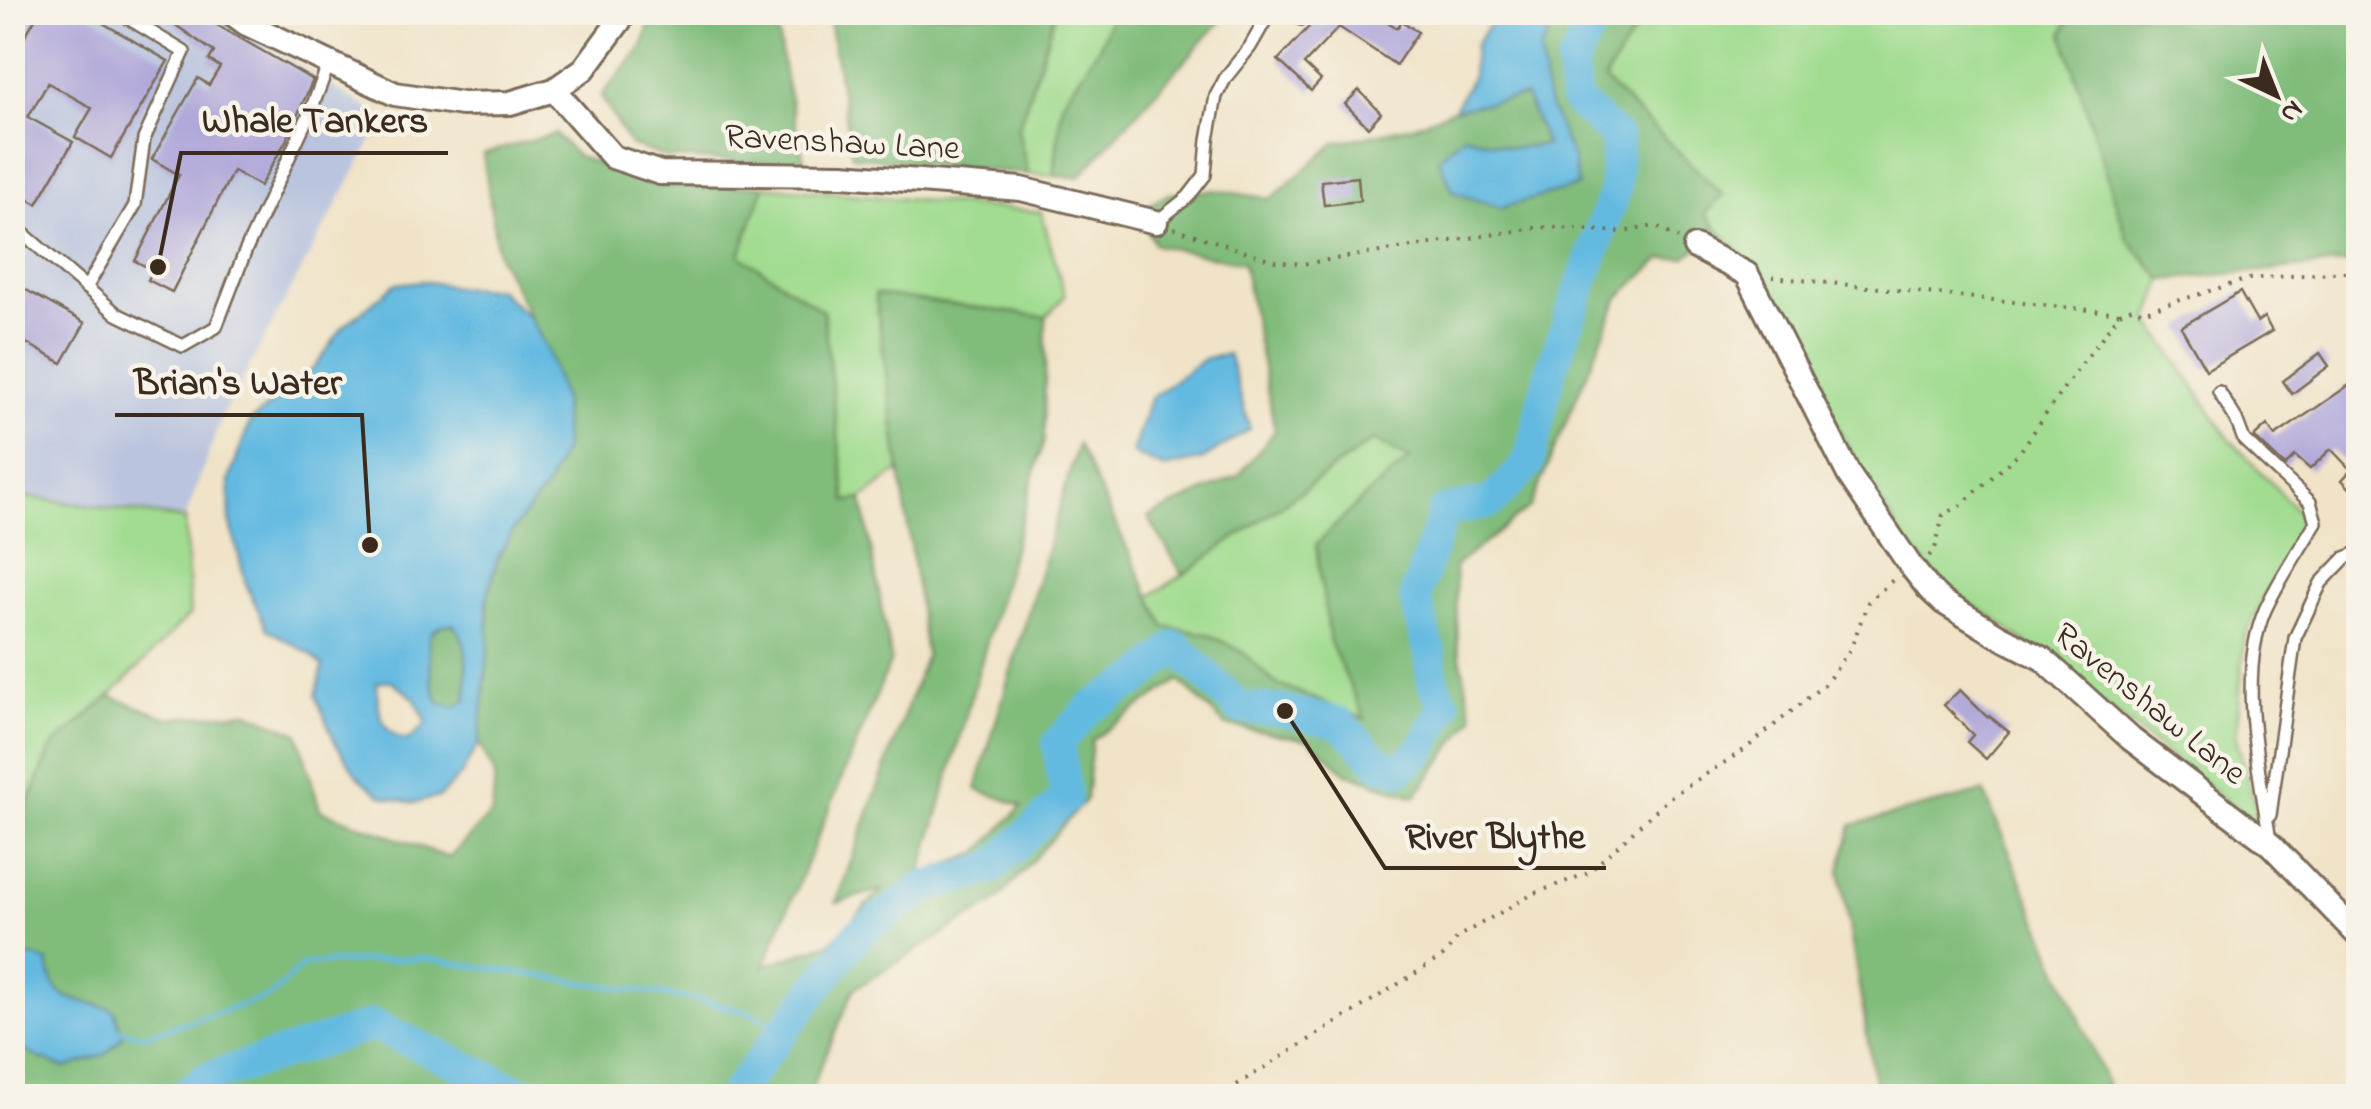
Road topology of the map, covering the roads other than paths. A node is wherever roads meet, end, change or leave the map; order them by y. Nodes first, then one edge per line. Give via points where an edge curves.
1 (118, 12) edge
2 (230, 12) edge
3 (626, 12) edge
4 (1270, 12) edge
5 (329, 62) junction
6 (554, 90) junction
7 (1156, 222) joint
8 (12, 224) edge
9 (1696, 248) road end
10 (86, 288) junction
11 (2220, 392) dead end
12 (2358, 553) edge
13 (2269, 837) junction
14 (2358, 935) edge

1 - 10 lane via 184,52 144,139 135,205
2 - 5 street
3 - 6 street via 584,69
4 - 7 lane via 1216,96 1205,174
5 - 6 street via 395,94 462,104 510,103
5 - 10 lane via 216,327 184,346 117,314
6 - 7 street, Ravenshaw Lane via 613,158 660,173 843,175 1021,189
8 - 10 lane
9 - 13 street, Ravenshaw Lane via 1748,274 1849,475 1929,589 2043,659 2131,738
11 - 13 lane via 2244,440 2310,502 2316,522 2264,612 2253,650 2252,727
12 - 13 lane via 2321,583 2295,638
13 - 14 street, Ravenshaw Lane

